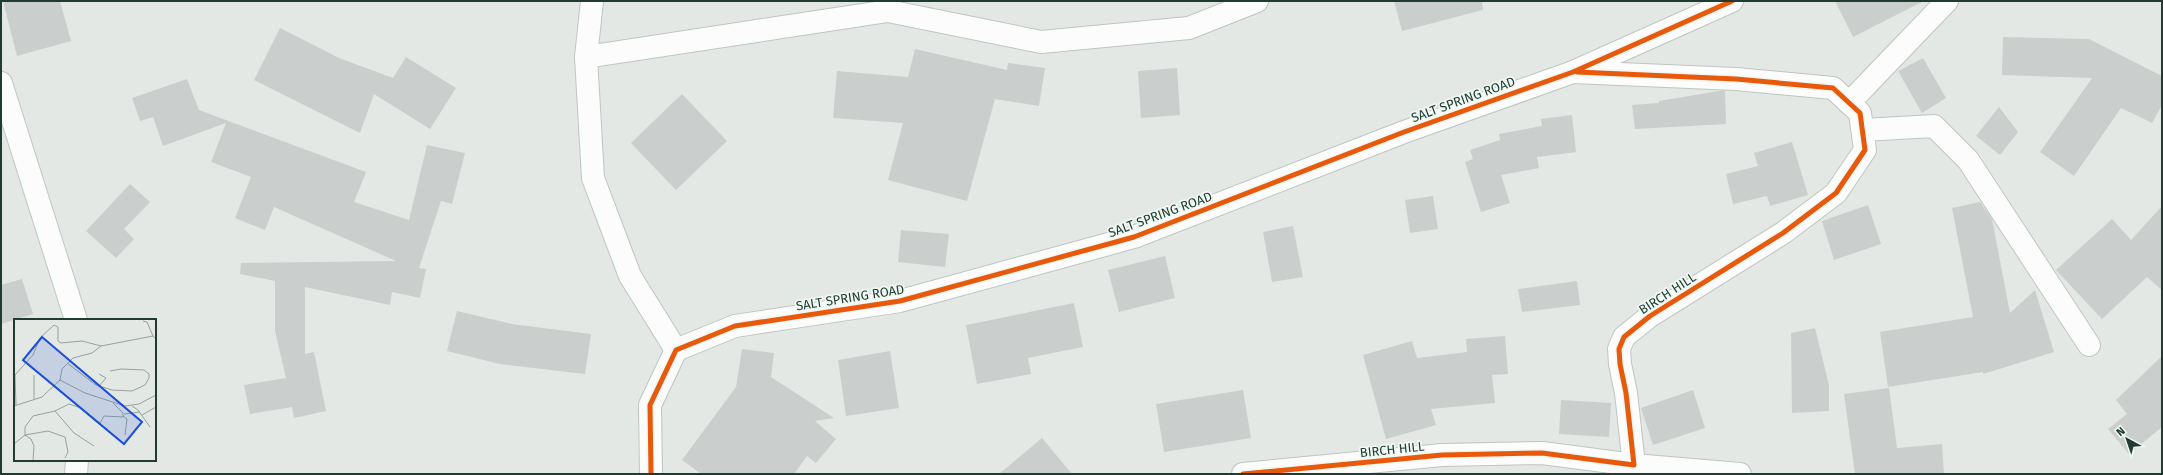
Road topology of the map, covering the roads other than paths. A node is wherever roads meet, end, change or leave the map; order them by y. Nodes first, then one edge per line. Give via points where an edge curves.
1 (592, 1) edge
2 (1732, 1) edge
3 (1947, 1) edge
4 (1249, 2) edge
5 (586, 57) junction
6 (1572, 72) junction
7 (1, 83) edge
8 (1849, 104) junction
9 (1863, 130) junction
10 (76, 319) edge
11 (2089, 345) dead end
12 (676, 350) junction
13 (77, 461) edge
14 (1634, 465) junction
15 (76, 474) edge
16 (651, 474) edge
17 (1243, 474) edge
18 (1740, 474) edge

1 - 5 street
2 - 6 street, SALT SPRING ROAD
3 - 8 street
4 - 5 street via 1189,28 1041,42 888,11
5 - 12 street via 593,178 630,276
6 - 8 street, BIRCH HILL via 1736,79 1833,88
6 - 12 street, SALT SPRING ROAD via 1404,132 1134,237 900,301 735,326
7 - 10 street
8 - 9 street, BIRCH HILL via 1860,113
9 - 11 street via 1934,126 1968,160
9 - 14 street, BIRCH HILL via 1865,150 1836,193 1782,233 1650,316 1624,337 1619,349 1620,364
12 - 16 street via 650,405
13 - 15 street
14 - 17 street, BIRCH HILL via 1542,453 1458,455
14 - 18 street

